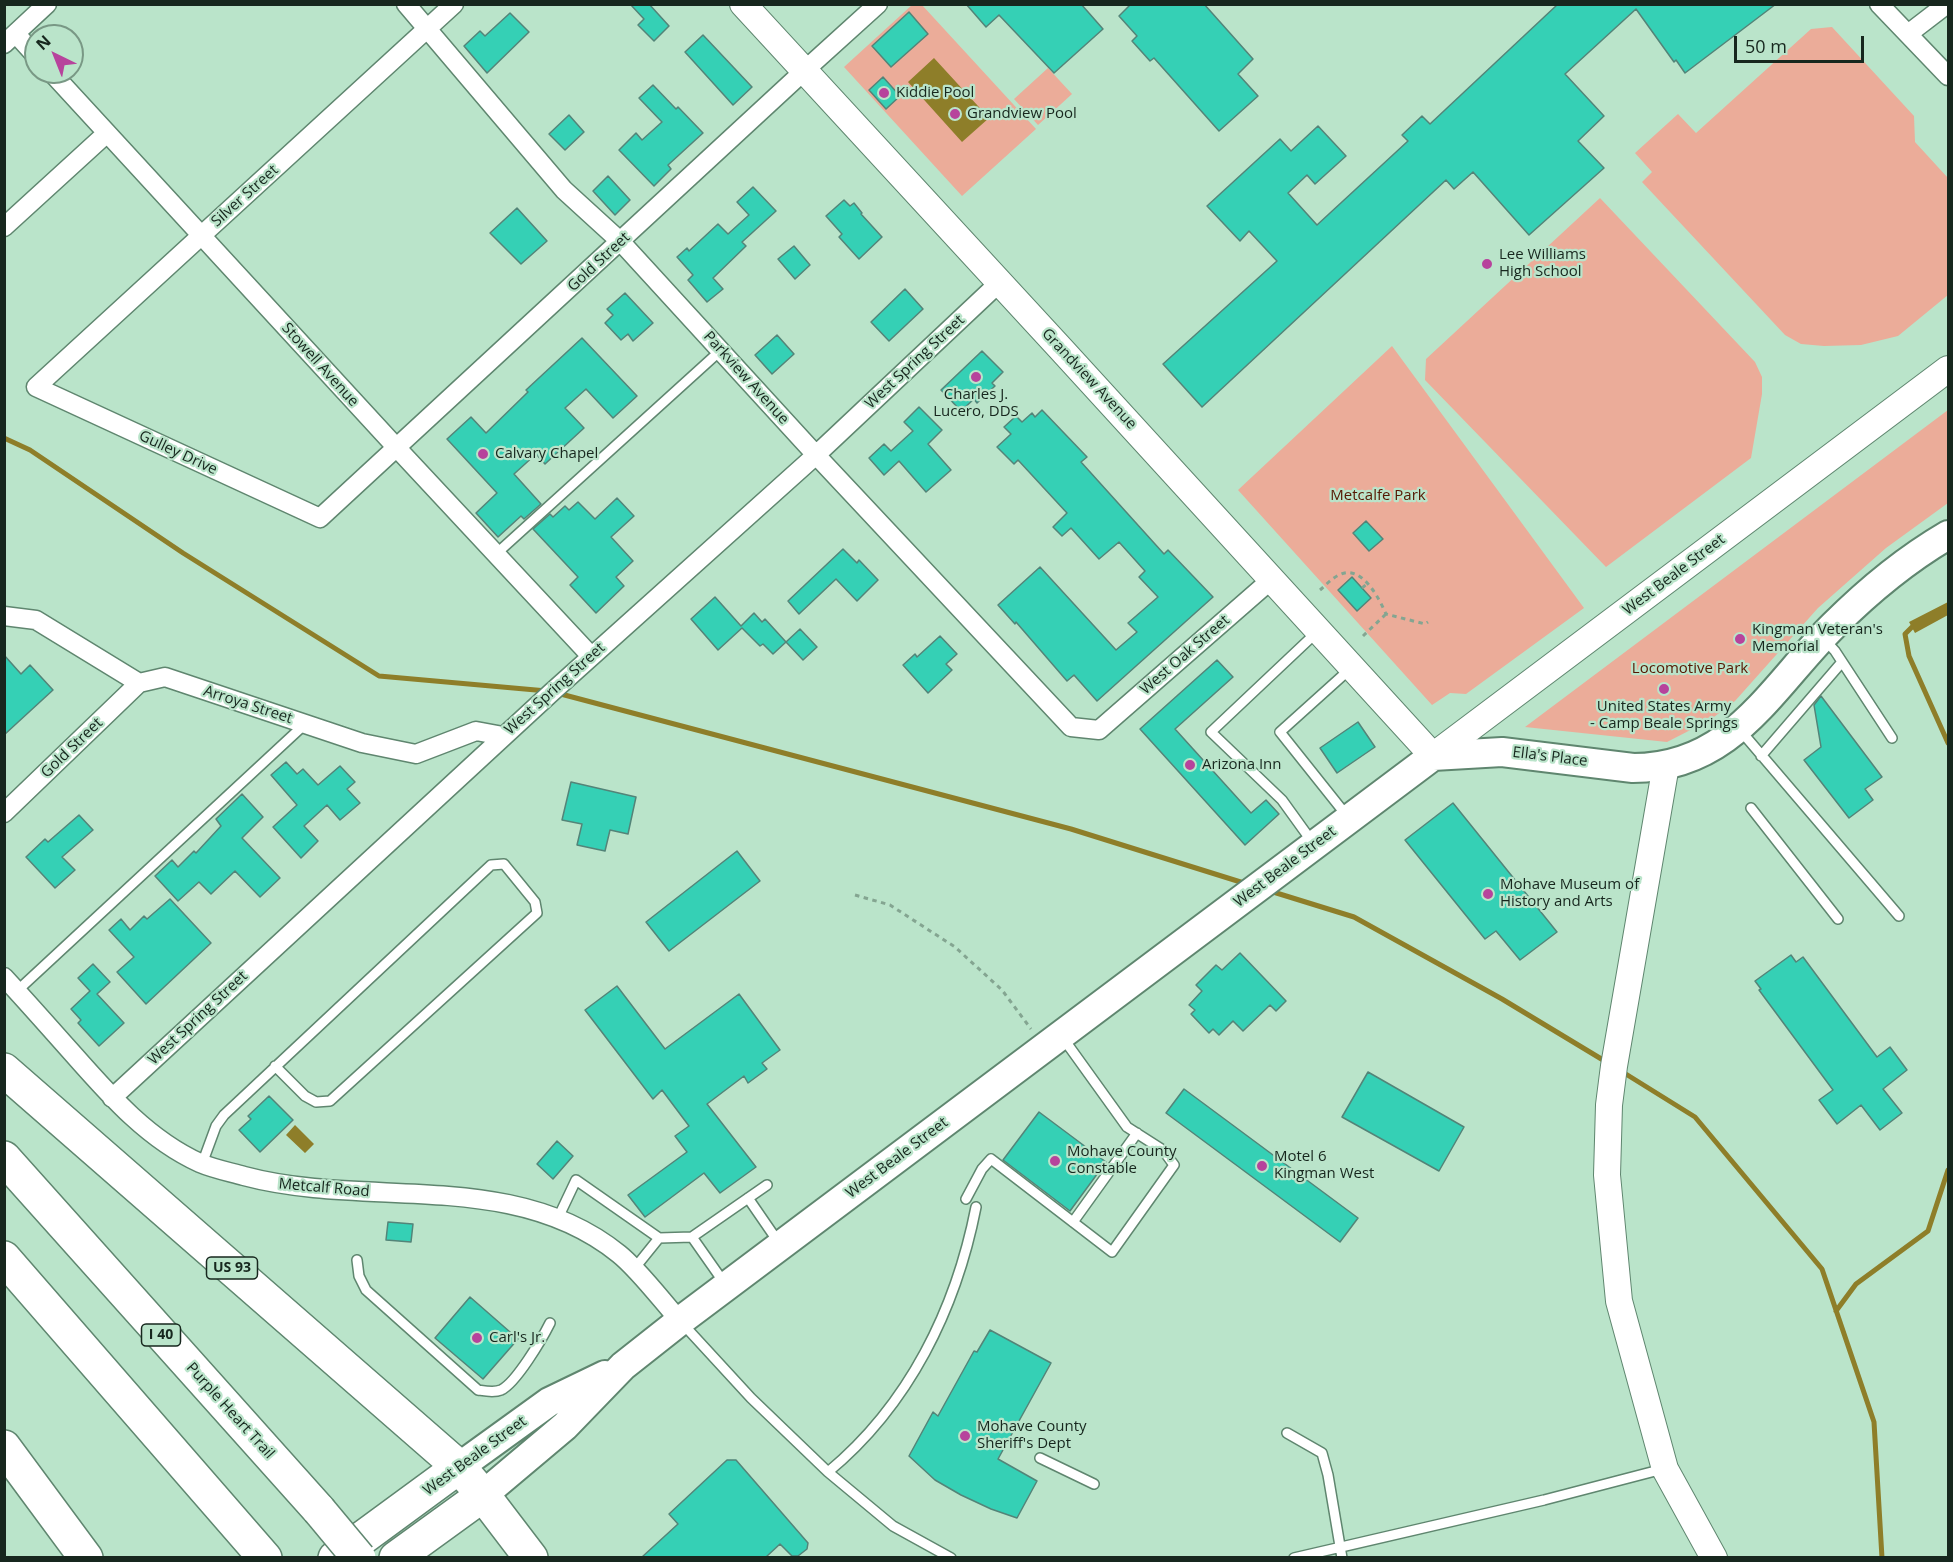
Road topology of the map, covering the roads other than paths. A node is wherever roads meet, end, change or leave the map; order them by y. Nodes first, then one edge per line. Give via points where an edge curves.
1 (47, 4) edge
2 (406, 4) edge
3 (454, 4) edge
4 (743, 4) edge
5 (878, 4) edge
6 (1879, 4) edge
7 (1947, 4) edge
8 (428, 28) junction
9 (1908, 34) junction
10 (10, 39) edge
11 (24, 48) edge
12 (804, 70) junction
13 (1948, 76) edge
14 (62, 84) edge
15 (107, 133) junction
16 (4, 227) edge
17 (202, 235) junction
18 (621, 242) junction
19 (1000, 281) junction
20 (720, 351) junction
21 (1948, 369) edge
22 (36, 387) joint
23 (396, 447) junction
24 (816, 455) junction
25 (320, 518) joint
26 (1948, 535) edge
27 (496, 554) junction
28 (1272, 579) junction
29 (4, 616) edge
30 (1318, 630) junction
31 (1823, 637) junction
32 (591, 656) junction
33 (1842, 662) junction
34 (1352, 667) junction
35 (139, 683) junction
36 (305, 724) junction
37 (1739, 728) junction
38 (1099, 730) joint
39 (503, 736) junction
40 (1892, 738) dead end
41 (1433, 756) junction
42 (1761, 756) junction
43 (1666, 765) junction
44 (1751, 808) dead end
45 (4, 813) edge
46 (1349, 819) junction
47 (1307, 851) junction
48 (1899, 916) dead end
49 (1838, 919) dead end
50 (4, 978) edge
51 (17, 991) junction
52 (1053, 1041) junction
53 (275, 1066) junction
54 (4, 1070) edge
55 (112, 1098) junction
56 (1137, 1133) junction
57 (4, 1158) edge
58 (202, 1164) junction
59 (767, 1185) dead end
60 (748, 1198) junction
61 (966, 1199) dead end
62 (976, 1207) dead end
63 (558, 1218) junction
64 (1073, 1222) junction
65 (692, 1237) junction
66 (659, 1238) junction
67 (780, 1245) junction
68 (4, 1258) edge
69 (357, 1260) dead end
70 (634, 1269) junction
71 (726, 1286) junction
72 (680, 1321) junction
73 (550, 1323) dead end
74 (623, 1366) junction
75 (1287, 1433) dead end
76 (4, 1447) edge
77 (1040, 1458) dead end
78 (459, 1467) junction
79 (1665, 1468) junction
80 (828, 1472) junction
81 (1094, 1484) dead end
82 (483, 1495) junction
83 (1339, 1547) junction
84 (263, 1554) edge
85 (86, 1557) edge
86 (335, 1557) edge
87 (359, 1557) edge
88 (396, 1557) edge
89 (531, 1557) edge
90 (951, 1557) edge
91 (1294, 1557) edge
92 (1342, 1557) edge
93 (1714, 1557) edge

1 - 10 street
2 - 8 street, Parkview Avenue
3 - 8 street, Silver Street
4 - 12 main road, Grandview Avenue
5 - 12 street, Gold Street
6 - 9 street
7 - 9 street
8 - 17 street, Silver Street
8 - 18 street, Parkview Avenue via 564,190
9 - 13 street
10 - 11 street
12 - 18 street, Gold Street
12 - 19 main road, Grandview Avenue
14 - 15 street, Stowell Avenue
15 - 16 street
15 - 17 street, Stowell Avenue
17 - 22 street, Silver Street
17 - 23 street, Stowell Avenue
18 - 20 street, Parkview Avenue
18 - 23 street, Gold Street
19 - 24 street, West Spring Street
19 - 28 main road, Grandview Avenue
20 - 24 street, Parkview Avenue
20 - 27 lane
21 - 41 main road, West Beale Street
22 - 25 street, Gulley Drive
23 - 25 street, Gold Street
23 - 27 street, Stowell Avenue
24 - 32 street, West Spring Street
24 - 38 street, Parkview Avenue via 1071,727
26 - 31 main road, Ella's Place via 1886,578
27 - 32 street, Stowell Avenue
28 - 30 main road, Grandview Avenue
28 - 38 street, West Oak Street
29 - 35 street via 36,620
30 - 34 main road, Grandview Avenue
30 - 47 lane via 1211,732 1282,800
31 - 33 lane
31 - 37 main road, Ella's Place
32 - 39 street, West Spring Street
33 - 40 lane
33 - 42 lane
34 - 41 main road, Grandview Avenue
34 - 46 lane via 1280,732
35 - 36 street, Arroya Street via 165,677
35 - 45 street, Gold Street
36 - 39 street, Arroya Street via 362,743 416,754 476,731
36 - 51 lane
37 - 42 lane
37 - 43 main road, Ella's Place via 1712,748
39 - 55 street, West Spring Street
41 - 43 main road, Ella's Place via 1502,752 1633,768
41 - 46 main road, West Beale Street
42 - 48 lane
43 - 79 main road via 1620,1025 1609,1105 1607,1175 1620,1300
44 - 49 lane
46 - 47 main road, West Beale Street
47 - 52 main road, West Beale Street
50 - 51 street, Metcalf Road
51 - 55 street, Metcalf Road
52 - 56 lane via 1127,1127
52 - 67 main road, West Beale Street
53 - 53 lane via 491,865 504,864 535,902 537,913 330,1101 316,1102 305,1096
53 - 58 lane via 224,1115
54 - 78 highway, US 93
55 - 58 street, Metcalf Road via 172,1148
56 - 64 lane
56 - 64 lane via 1163,1150 1174,1165 1112,1252
57 - 87 highway, Purple Heart Trail / I 40, bridge
58 - 63 street, Metcalf Road via 281,1185 459,1197 524,1206
59 - 60 lane
60 - 65 lane
60 - 67 lane
61 - 64 lane via 991,1159
62 - 80 lane via 964,1261 943,1319 922,1358 878,1422
63 - 66 lane via 576,1180
63 - 70 street, Metcalf Road via 620,1254
65 - 66 lane
65 - 71 lane
66 - 70 lane
67 - 71 main road, West Beale Street
68 - 84 highway
69 - 73 lane via 358,1275 366,1290 478,1390 501,1390 512,1381
70 - 72 street, Metcalf Road
71 - 72 main road, West Beale Street
72 - 74 main road, West Beale Street
72 - 80 lane via 751,1398
74 - 78 main road, West Beale Street via 549,1402
74 - 82 main road, West Beale Street via 565,1426
75 - 83 lane via 1322,1453
76 - 85 highway
77 - 81 lane
78 - 82 highway, US 93
78 - 86 highway, West Beale Street
79 - 83 lane
79 - 93 main road
80 - 90 lane via 893,1526
82 - 88 highway, West Beale Street
82 - 89 highway
83 - 91 lane
83 - 92 lane

